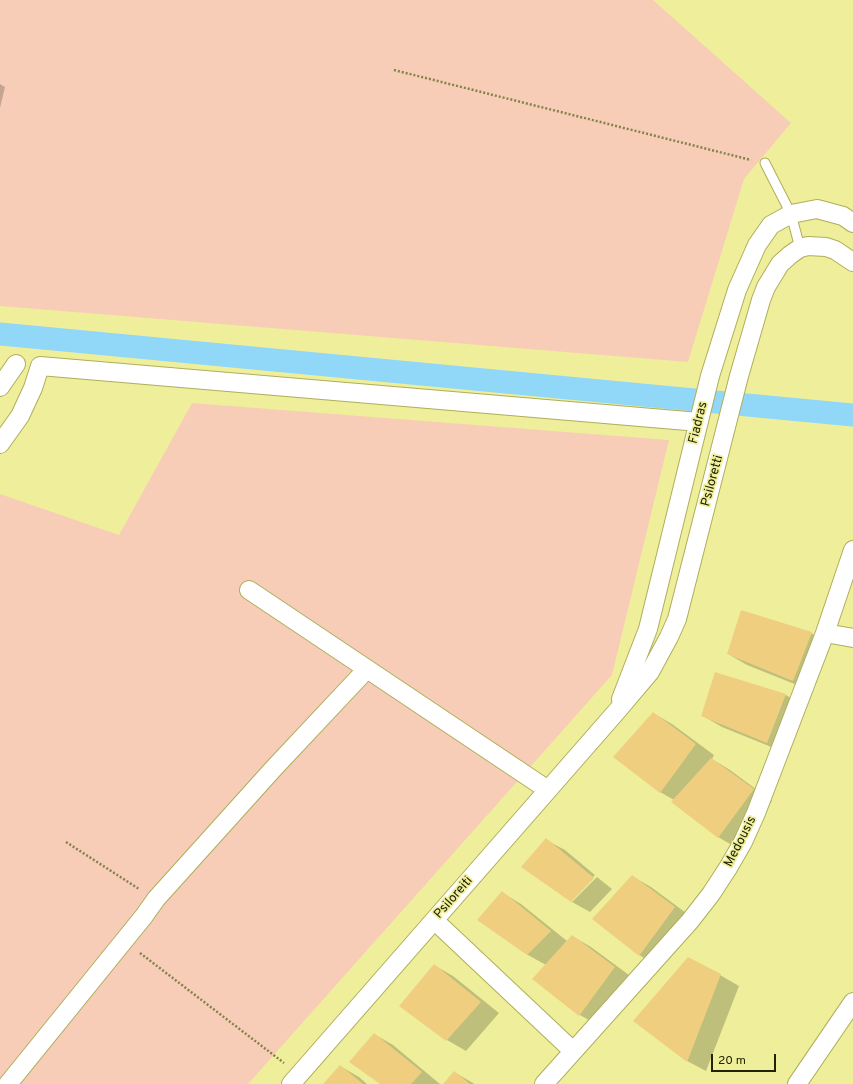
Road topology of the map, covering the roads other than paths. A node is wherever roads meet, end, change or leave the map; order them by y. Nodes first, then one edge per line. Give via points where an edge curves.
1 (765, 163) road end
2 (791, 214) junction
3 (853, 223) edge
4 (800, 248) junction
5 (853, 262) edge
6 (16, 364) dead end
7 (0, 387) edge
8 (701, 417) junction
9 (0, 444) edge
10 (853, 550) edge
11 (249, 590) dead end
12 (825, 633) junction
13 (853, 638) edge
14 (367, 669) junction
15 (617, 711) junction
16 (548, 790) junction
17 (434, 920) junction
18 (853, 1002) edge
19 (573, 1051) junction
20 (295, 1079) edge
21 (8, 1084) edge
22 (544, 1084) edge
23 (797, 1084) edge

1 - 2 lane
2 - 3 street, Fiadras via 817,210 842,216
2 - 4 lane
2 - 8 street, Fiadras via 771,225 756,245 737,290 710,376
4 - 5 street via 826,247
4 - 15 street, Psiloretti via 780,264 761,300 677,619 650,672
6 - 7 street
8 - 9 street via 40,366 20,416
8 - 15 street, Fiadras via 648,629
10 - 12 street, Medousis
11 - 14 street
12 - 13 street
12 - 19 street, Medousis via 756,813 728,868 690,921
14 - 16 street
14 - 21 street via 156,899
15 - 16 street, Psiloreiti
16 - 17 street, Psiloreiti
17 - 19 street
17 - 20 street, Psiloreiti
18 - 23 street
19 - 22 street, Medousis

